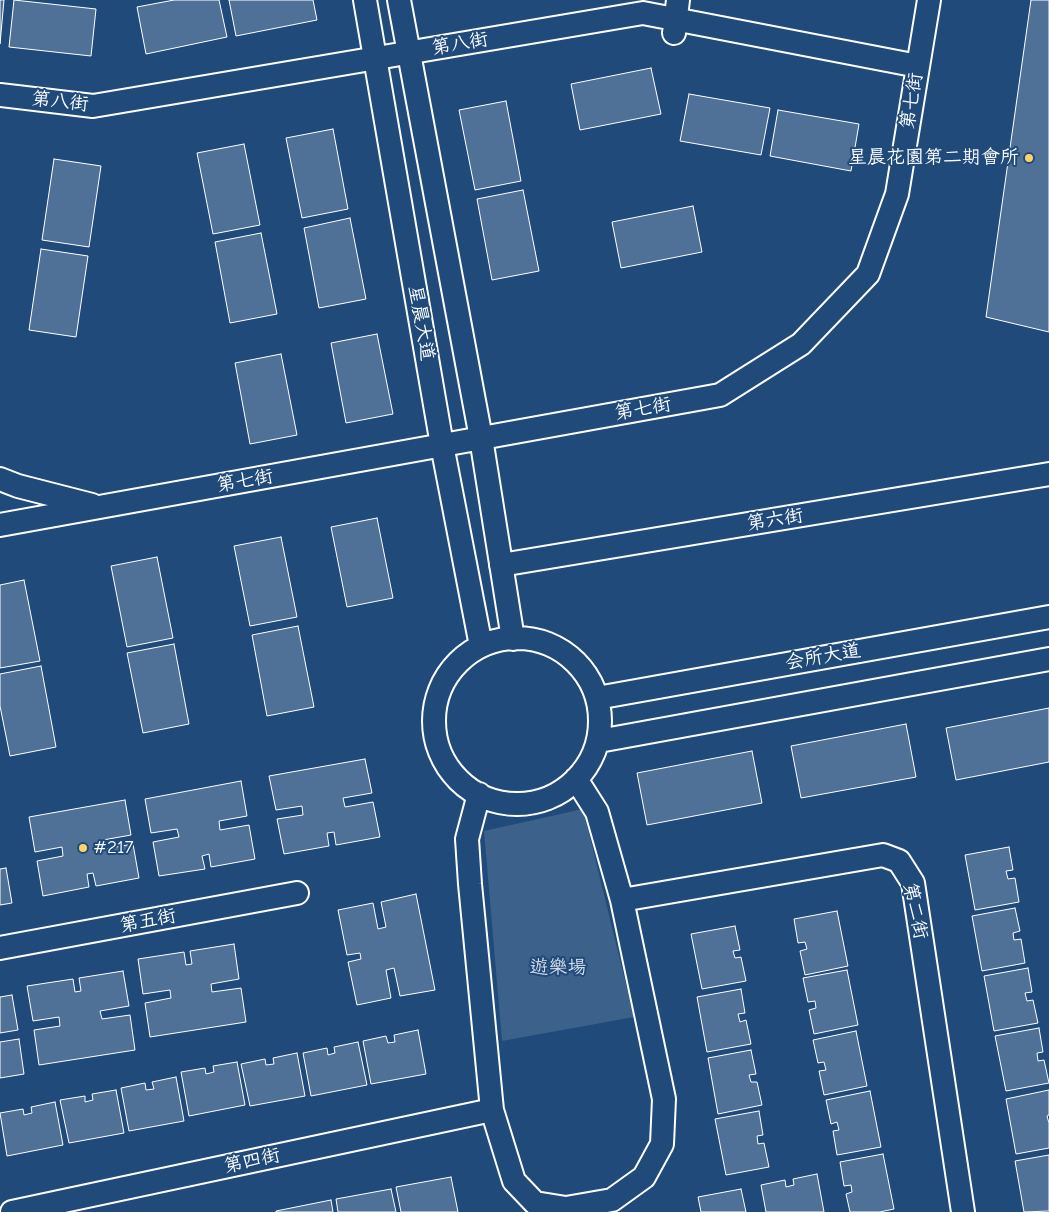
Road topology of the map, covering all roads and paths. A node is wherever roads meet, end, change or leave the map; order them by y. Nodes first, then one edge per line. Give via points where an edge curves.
1 (365, 0) edge
2 (399, 0) edge
3 (929, 0) edge
4 (676, 18) edge
5 (375, 58) junction
6 (918, 66) junction
7 (0, 95) edge
8 (481, 438) junction
9 (442, 445) junction
10 (1049, 474) edge
11 (0, 479) edge
12 (100, 507) junction
13 (0, 525) edge
14 (502, 565) junction
15 (1049, 617) edge
16 (513, 638) junction
17 (481, 646) junction
18 (1049, 659) edge
19 (597, 698) junction
20 (599, 740) junction
21 (576, 779) junction
22 (479, 794) junction
23 (297, 893) dead end
24 (622, 900) junction
25 (0, 948) edge
26 (492, 1110) junction
27 (613, 1206) edge
28 (12, 1212) edge
29 (963, 1212) edge

1 - 5 street, 星晨大道
2 - 8 street, 星晨大道
3 - 6 street, 第七街
4 - 5 street, 第八街 via 643,13
4 - 6 street, 第八街
5 - 7 street, 第八街 via 93,106
5 - 9 street, 星晨大道
6 - 8 street, 第七街 via 897,194 868,274 800,344 720,395
8 - 9 street, 第七街
8 - 14 street, 星晨大道
9 - 12 street, 第七街
9 - 17 street, 星晨大道
10 - 14 street, 第六街
11 - 12 street, 第七街
12 - 13 street, 第七街
14 - 16 street, 星晨大道
15 - 19 street, 会所大道
16 - 17 street
16 - 19 street via 525,637 553,645 577,661 593,684
17 - 22 street via 454,666 440,689 434,715 436,741 446,766 464,785
18 - 20 street
19 - 20 street via 601,712
20 - 21 street via 588,767
21 - 22 street via 568,788 542,801 513,804 487,799
21 - 24 street via 597,812
22 - 26 street via 467,839
23 - 25 street, 第五街
24 - 27 street via 664,1099 662,1144 644,1178
24 - 29 street, 第二街 via 883,855 899,861 913,883
26 - 27 street via 514,1181 535,1203 566,1208
26 - 28 street, 第四街

